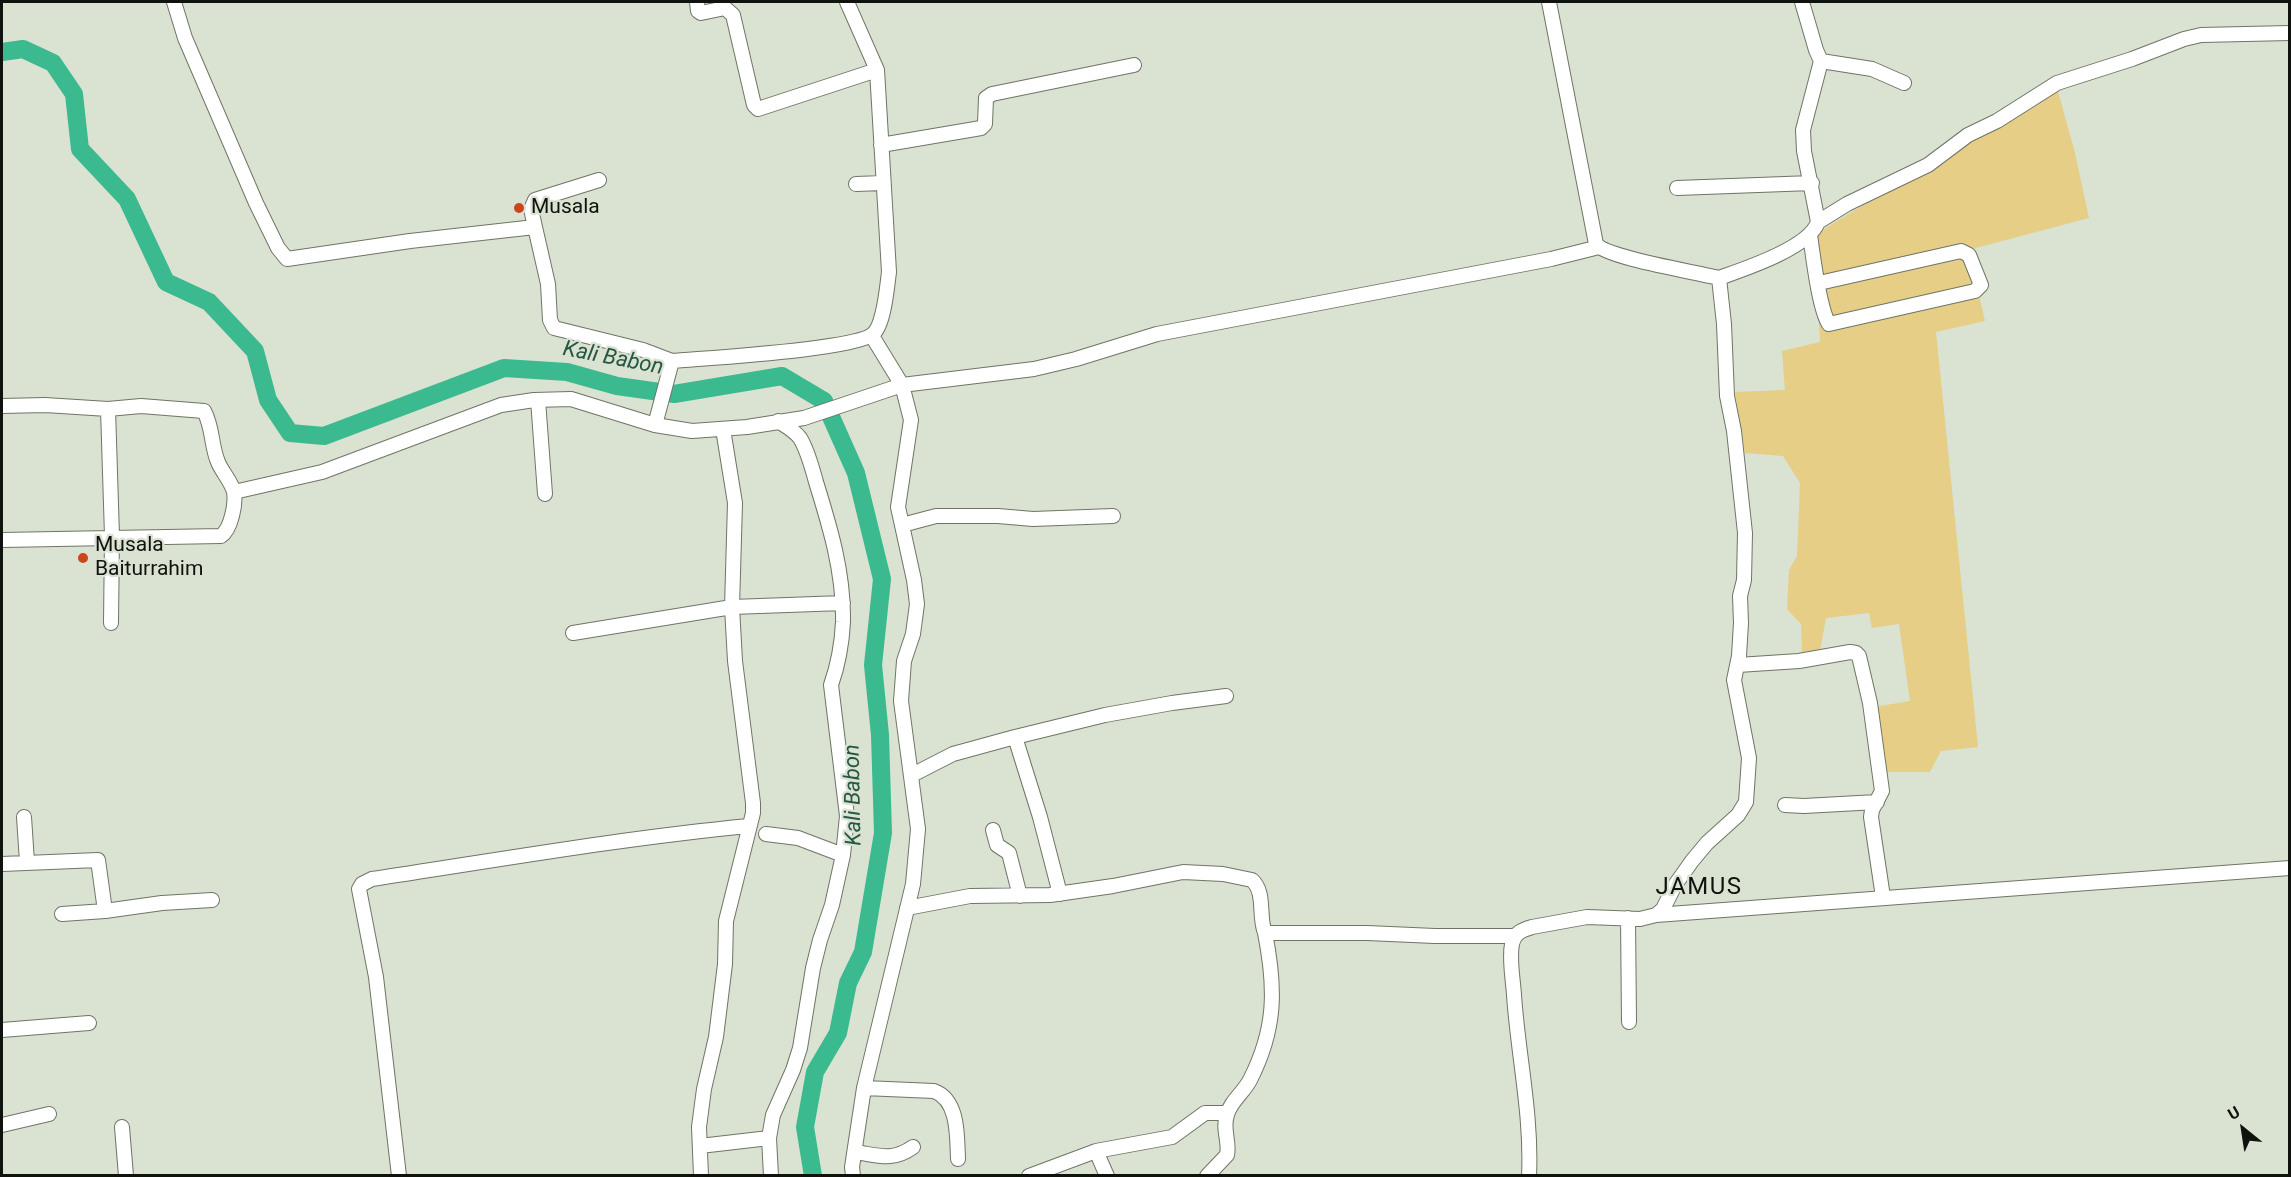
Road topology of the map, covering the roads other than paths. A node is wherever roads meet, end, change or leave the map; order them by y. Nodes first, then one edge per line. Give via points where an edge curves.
1 (174, 2) edge
2 (697, 2) edge
3 (847, 2) edge
4 (1549, 2) edge
5 (1802, 2) edge
6 (2289, 33) edge
7 (1821, 61) junction
8 (1134, 65) dead end
9 (877, 69) junction
10 (1904, 83) dead end
11 (881, 145) junction
12 (599, 180) dead end
13 (883, 183) junction
14 (1812, 183) junction
15 (856, 184) dead end
16 (1677, 188) dead end
17 (1818, 222) junction
18 (535, 227) junction
19 (1810, 235) junction
20 (1599, 248) junction
21 (1719, 278) junction
22 (1819, 283) junction
23 (872, 336) junction
24 (671, 364) junction
25 (902, 385) junction
26 (538, 400) junction
27 (2, 406) edge
28 (108, 409) junction
29 (657, 421) junction
30 (778, 421) junction
31 (723, 429) junction
32 (234, 492) junction
33 (545, 494) dead end
34 (1113, 516) dead end
35 (902, 525) junction
36 (112, 536) junction
37 (2, 540) edge
38 (843, 603) junction
39 (732, 607) junction
40 (111, 623) dead end
41 (573, 633) dead end
42 (1738, 664) junction
43 (1226, 696) dead end
44 (1015, 736) junction
45 (912, 775) junction
46 (1877, 801) junction
47 (1785, 805) dead end
48 (24, 817) dead end
49 (749, 826) junction
50 (993, 830) dead end
51 (766, 834) dead end
52 (843, 855) junction
53 (27, 862) junction
54 (2, 864) edge
55 (2289, 868) edge
56 (1060, 894) junction
57 (1020, 896) junction
58 (1883, 897) junction
59 (212, 900) dead end
60 (907, 908) junction
61 (105, 911) junction
62 (62, 914) dead end
63 (1656, 915) junction
64 (1628, 918) junction
65 (1265, 933) junction
66 (1515, 936) junction
67 (1629, 1022) dead end
68 (89, 1023) dead end
69 (2, 1030) edge
70 (864, 1088) junction
71 (1227, 1113) junction
72 (49, 1114) dead end
73 (2, 1125) edge
74 (122, 1127) dead end
75 (769, 1138) junction
76 (700, 1146) junction
77 (913, 1148) dead end
78 (1095, 1151) junction
79 (855, 1152) junction
80 (958, 1159) dead end
81 (126, 1176) edge
82 (399, 1176) edge
83 (701, 1176) edge
84 (771, 1176) edge
85 (853, 1176) edge
86 (1029, 1176) edge
87 (1107, 1176) edge
88 (1207, 1176) edge
89 (1529, 1176) edge

1 - 18 street via 185,38 248,184 287,259
2 - 9 street via 701,13 725,8 733,15 758,109
3 - 9 street
4 - 20 street
5 - 7 street
6 - 17 street via 2200,35 2057,83 1968,135 1928,165
7 - 10 street via 1872,69
7 - 14 street via 1803,130
8 - 11 street via 992,94 986,98 985,124 981,128
9 - 11 street
11 - 13 street
12 - 18 street via 535,200 531,209
13 - 15 street
13 - 23 street via 889,272 878,328
14 - 16 street
14 - 17 street
17 - 19 street
18 - 24 street via 554,328 644,351
19 - 21 street via 1751,267
19 - 22 street
20 - 21 street
20 - 25 street via 1157,334 1034,369
21 - 42 street via 1727,396 1745,533
22 - 22 street via 1829,324 1975,291 1981,285 1969,255 1961,250
23 - 24 street via 797,350
23 - 25 street
24 - 29 street
25 - 30 street via 804,418
25 - 35 street via 911,420 898,507
26 - 29 street via 571,399
26 - 32 street via 501,405 322,472
26 - 33 street
27 - 28 street
28 - 32 street via 141,406 204,411 217,461
28 - 36 street
29 - 31 street via 692,431
30 - 31 street
30 - 38 street via 800,439 810,464 838,559
31 - 39 street via 735,503
32 - 36 street via 232,516 221,536
34 - 35 street via 936,516
35 - 45 street via 917,604 904,661 901,701
36 - 37 street
36 - 40 street
38 - 39 street
38 - 52 street via 837,668 831,685 847,816
39 - 41 street
39 - 49 street via 752,790
42 - 46 street via 1856,653 1870,703 1882,791
42 - 63 street via 1734,680 1749,758 1746,802 1692,861
43 - 44 street via 1105,715
44 - 45 street via 953,754
44 - 56 street
45 - 60 street via 918,829
46 - 47 street
46 - 58 street via 1872,810 1872,829
48 - 53 street
49 - 76 street via 726,921 725,964 716,1038 704,1089
49 - 82 street via 567,849 372,879 362,884 359,889 376,977
50 - 57 street via 997,845 1009,853
51 - 52 street via 798,838
52 - 75 street via 813,968 800,1048 773,1115
53 - 54 street
53 - 61 street via 98,860
55 - 58 street
56 - 57 street
56 - 65 street via 1183,872 1252,879 1259,890
57 - 60 street via 970,896
58 - 63 street
59 - 61 street
60 - 70 street
61 - 62 street
63 - 64 street
64 - 66 street via 1587,916 1524,929
64 - 67 street
65 - 66 street
65 - 71 street via 1272,970 1273,1012 1263,1051 1249,1082
66 - 89 street via 1513,980
68 - 69 street
70 - 79 street
70 - 80 street via 941,1093 952,1110
71 - 78 street via 1205,1113 1163,1140
71 - 88 street via 1227,1155
72 - 73 street
74 - 81 street
75 - 76 street
75 - 84 street
76 - 83 street
77 - 79 street via 901,1156
78 - 86 street
78 - 87 street
79 - 85 street

